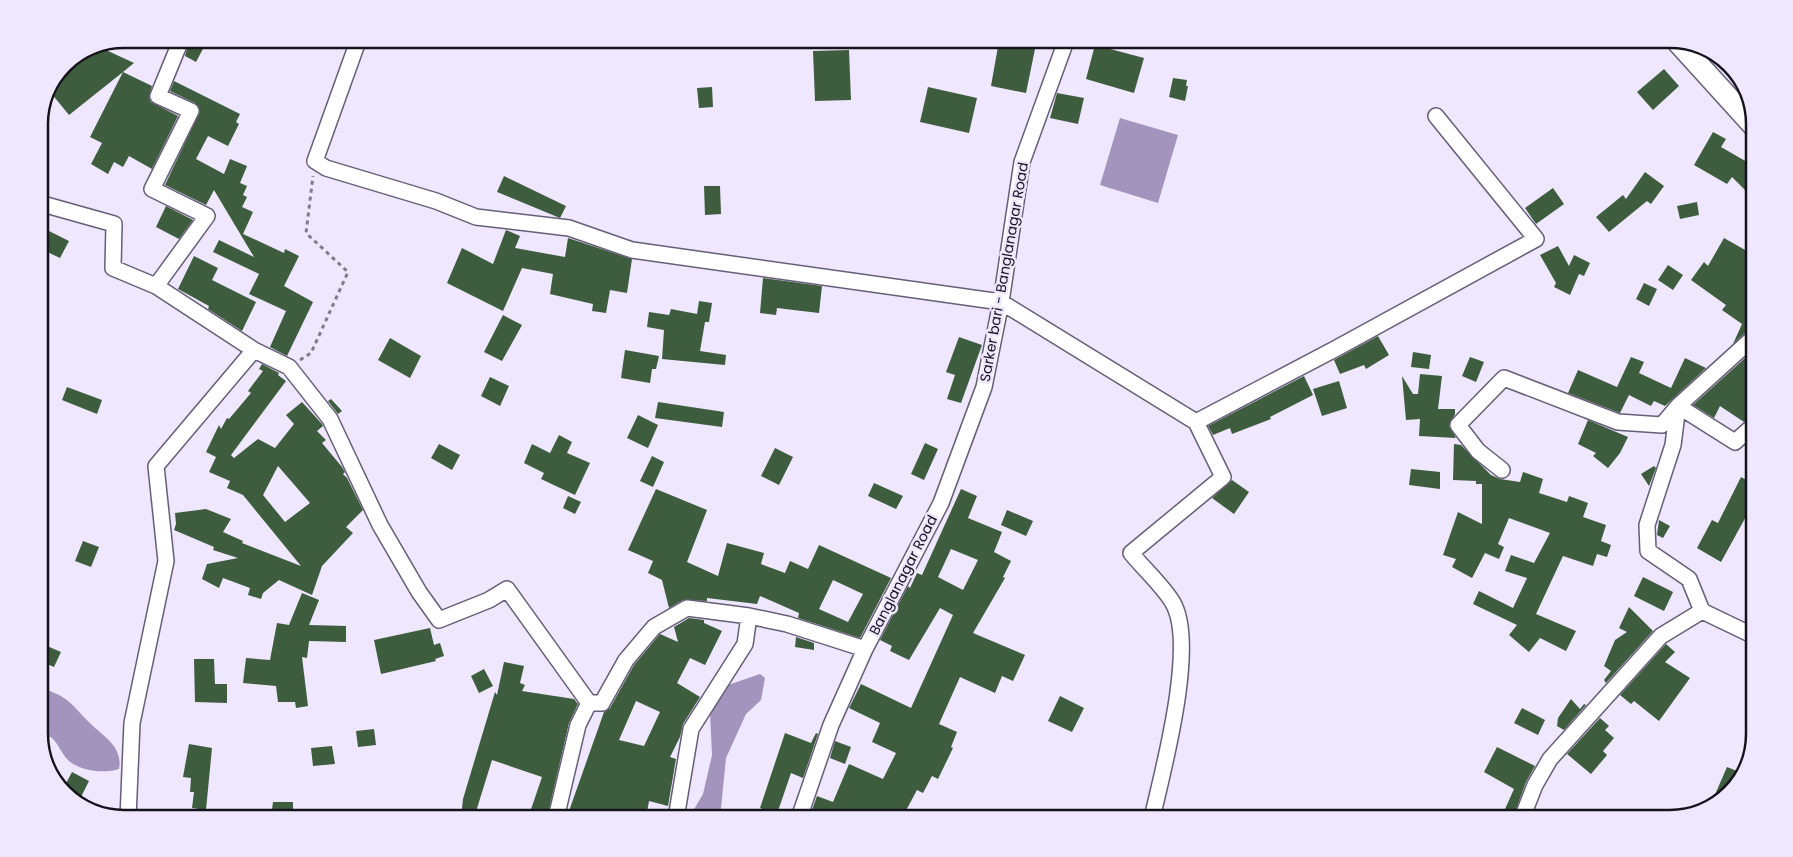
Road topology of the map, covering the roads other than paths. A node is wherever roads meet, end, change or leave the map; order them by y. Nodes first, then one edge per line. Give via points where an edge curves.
1 (178, 47) edge
2 (355, 47) edge
3 (1064, 47) edge
4 (1684, 49) edge
5 (1436, 116) dead end
6 (1745, 116) edge
7 (48, 206) edge
8 (156, 286) junction
9 (1001, 302) junction
10 (1745, 345) edge
11 (254, 350) junction
12 (1678, 406) junction
13 (1196, 422) junction
14 (1746, 433) edge
15 (1502, 470) dead end
16 (940, 503) joint
17 (1702, 611) junction
18 (749, 616) junction
19 (1746, 632) edge
20 (865, 649) junction
21 (589, 703) junction
22 (128, 810) edge
23 (558, 810) edge
24 (677, 810) edge
25 (802, 810) edge
26 (1154, 810) edge
27 (1525, 810) edge

1 - 8 street via 158,96 191,111 152,189 207,216
2 - 9 street via 316,161 326,168 436,201 476,217 569,228 632,250
3 - 9 street, Sarker bari - Banglanagar Road via 1022,162
4 - 6 main road
5 - 13 street via 1536,239
7 - 8 street via 114,224 113,268
8 - 11 street
9 - 13 street
9 - 16 street, Sarker bari - Banglanagar Road via 984,387
10 - 12 street
11 - 21 street via 289,367 330,419 380,525 439,620 507,589
11 - 22 street via 156,466 166,561 132,724
12 - 14 street via 1735,442
12 - 15 street via 1662,425 1618,422 1504,378 1458,425 1478,451
12 - 17 street via 1672,445 1647,525 1648,551 1689,579
13 - 26 street via 1223,477 1131,553 1173,603 1182,632 1181,663 1170,735
16 - 20 street, Banglanagar Road
17 - 19 street
17 - 27 street via 1661,636 1550,759
18 - 20 street, Banglanagar Road via 787,624
18 - 21 street, Banglanagar Road via 687,608 654,627 626,660 602,703
18 - 24 street via 745,644 691,729
20 - 25 street via 831,725
21 - 23 street via 578,725

